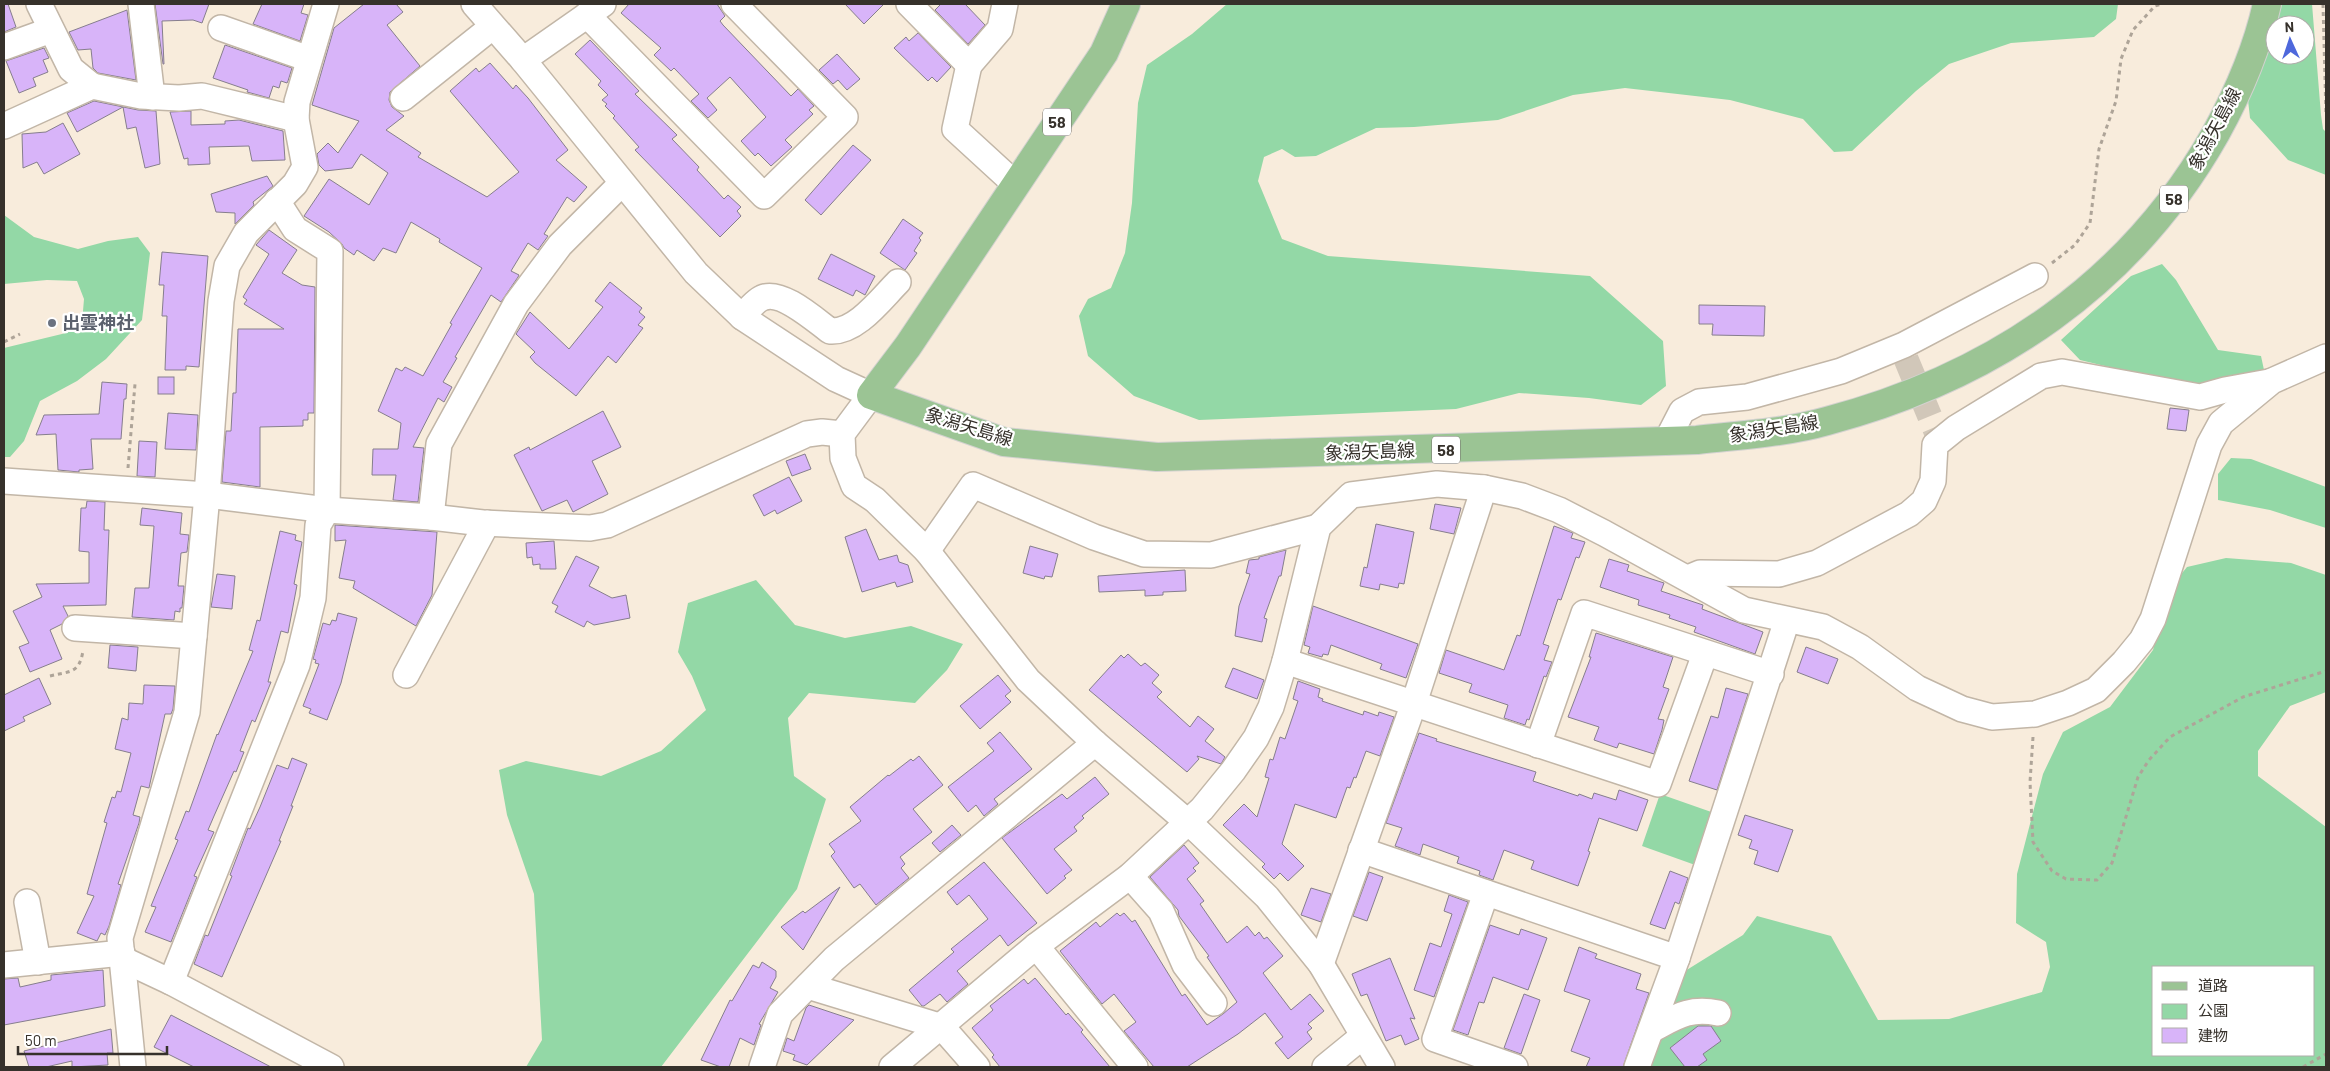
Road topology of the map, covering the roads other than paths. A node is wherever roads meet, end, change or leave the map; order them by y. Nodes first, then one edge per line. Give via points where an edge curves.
1 (39, 4) edge
2 (141, 4) edge
3 (326, 4) edge
4 (474, 4) edge
5 (734, 4) edge
6 (909, 4) edge
7 (1006, 4) edge
8 (1126, 4) edge
9 (2267, 4) edge
10 (595, 10) edge
11 (492, 27) junction
12 (221, 28) dead end
13 (51, 30) junction
14 (4, 47) edge
15 (309, 59) junction
16 (523, 60) junction
17 (969, 65) junction
18 (92, 86) junction
19 (152, 97) junction
20 (403, 98) dead end
21 (296, 118) junction
22 (4, 126) edge
23 (622, 183) junction
24 (1015, 184) junction
25 (277, 200) junction
26 (2036, 276) road end
27 (898, 282) dead end
28 (742, 317) junction
29 (2326, 357) edge
30 (2272, 381) junction
31 (871, 395) junction
32 (842, 434) junction
33 (1666, 442) junction
34 (4, 481) edge
35 (1484, 488) junction
36 (207, 495) junction
37 (327, 510) junction
38 (430, 517) junction
39 (487, 523) junction
40 (1318, 527) junction
41 (927, 552) junction
42 (1688, 578) junction
43 (1787, 620) junction
44 (80, 628) road end
45 (194, 636) junction
46 (1705, 654) junction
47 (1286, 662) junction
48 (1771, 674) junction
49 (406, 675) dead end
50 (1414, 703) junction
51 (1094, 743) junction
52 (1538, 745) junction
53 (1188, 823) junction
54 (1361, 850) junction
55 (1130, 876) junction
56 (1486, 893) junction
57 (27, 902) dead end
58 (1036, 946) junction
59 (122, 956) junction
60 (1676, 958) junction
61 (38, 962) junction
62 (1322, 964) junction
63 (4, 965) edge
64 (171, 982) junction
65 (808, 986) junction
66 (1214, 1003) dead end
67 (1718, 1013) dead end
68 (942, 1027) junction
69 (1651, 1030) junction
70 (1363, 1036) junction
71 (133, 1067) edge
72 (331, 1067) edge
73 (762, 1067) edge
74 (892, 1067) edge
75 (976, 1067) edge
76 (1136, 1067) edge
77 (1325, 1067) edge
78 (1382, 1067) edge
79 (1515, 1067) edge
80 (1638, 1067) edge

1 - 13 street
2 - 19 street
3 - 15 street
4 - 11 street
5 - 10 street via 845,117 764,196
6 - 17 street
7 - 17 street via 1000,29
8 - 24 main road, 58 via 1104,53
9 - 33 main road, 象潟矢島線 / 58 via 2246,70 2198,164 2171,203 2142,236 2100,280 2058,314 1965,370 1926,389 1872,407 1826,422 1779,430
10 - 16 street
11 - 16 street
11 - 20 street
12 - 15 street
13 - 14 street
13 - 18 street via 71,69
15 - 21 street
16 - 23 street
17 - 24 street via 955,130
18 - 19 street
18 - 22 street
19 - 21 street via 202,96
21 - 25 street via 305,167 294,184
23 - 28 street via 696,273
23 - 38 street via 560,245 516,304 439,444
24 - 31 main road, 58 via 908,346
25 - 36 street via 246,233 227,266 221,301
25 - 37 street via 295,229 330,251
26 - 33 street via 1903,353 1747,397 1699,402 1682,411
27 - 28 street via 854,326 838,332 830,331 786,300 774,296 762,298
28 - 31 street via 836,379
29 - 30 street
30 - 42 street via 2200,397 2062,372 2041,376 1934,445 1933,481 1924,501 1909,514 1817,563 1779,574 1700,573
30 - 43 street via 2221,423 2209,446 2153,619 2142,640 2096,690 2035,714 1992,717 1962,709 1917,688 1860,647 1823,627
31 - 32 street
31 - 33 main road, 象潟矢島線 / 58 via 1004,442 1157,457
32 - 39 street via 807,434 607,525 590,528
32 - 41 street via 843,458 854,486 875,500
34 - 36 street
35 - 40 street via 1437,484 1351,495
35 - 42 street via 1522,496 1559,510
35 - 50 street
36 - 37 street
36 - 45 street
37 - 38 street
37 - 64 street via 318,525 313,598 297,666
38 - 39 street
39 - 49 street
40 - 41 street via 1212,555 1144,554 1094,537 973,485
40 - 47 street
41 - 51 street via 1028,680
42 - 43 street via 1744,610
43 - 48 street
44 - 45 street
45 - 59 street via 187,712 120,938
46 - 48 street
46 - 52 street via 1658,784
46 - 52 street via 1584,613
47 - 50 street
47 - 53 street via 1271,707 1256,738 1233,771
48 - 60 street
50 - 52 street
50 - 54 street
51 - 53 street
51 - 65 street via 834,959
53 - 55 street
53 - 62 street via 1267,897
54 - 56 street
54 - 62 street
55 - 58 street
55 - 66 street via 1161,911 1185,965
56 - 60 street
56 - 79 street via 1435,1039
57 - 61 street
58 - 68 street
58 - 76 street
59 - 61 street
59 - 64 street
59 - 71 street
60 - 69 street
61 - 63 street
62 - 70 street
64 - 72 street
65 - 68 street
65 - 73 street via 780,1014
67 - 69 street via 1703,1010 1685,1012
68 - 74 street
68 - 75 street
69 - 80 street
70 - 77 street
70 - 78 street

